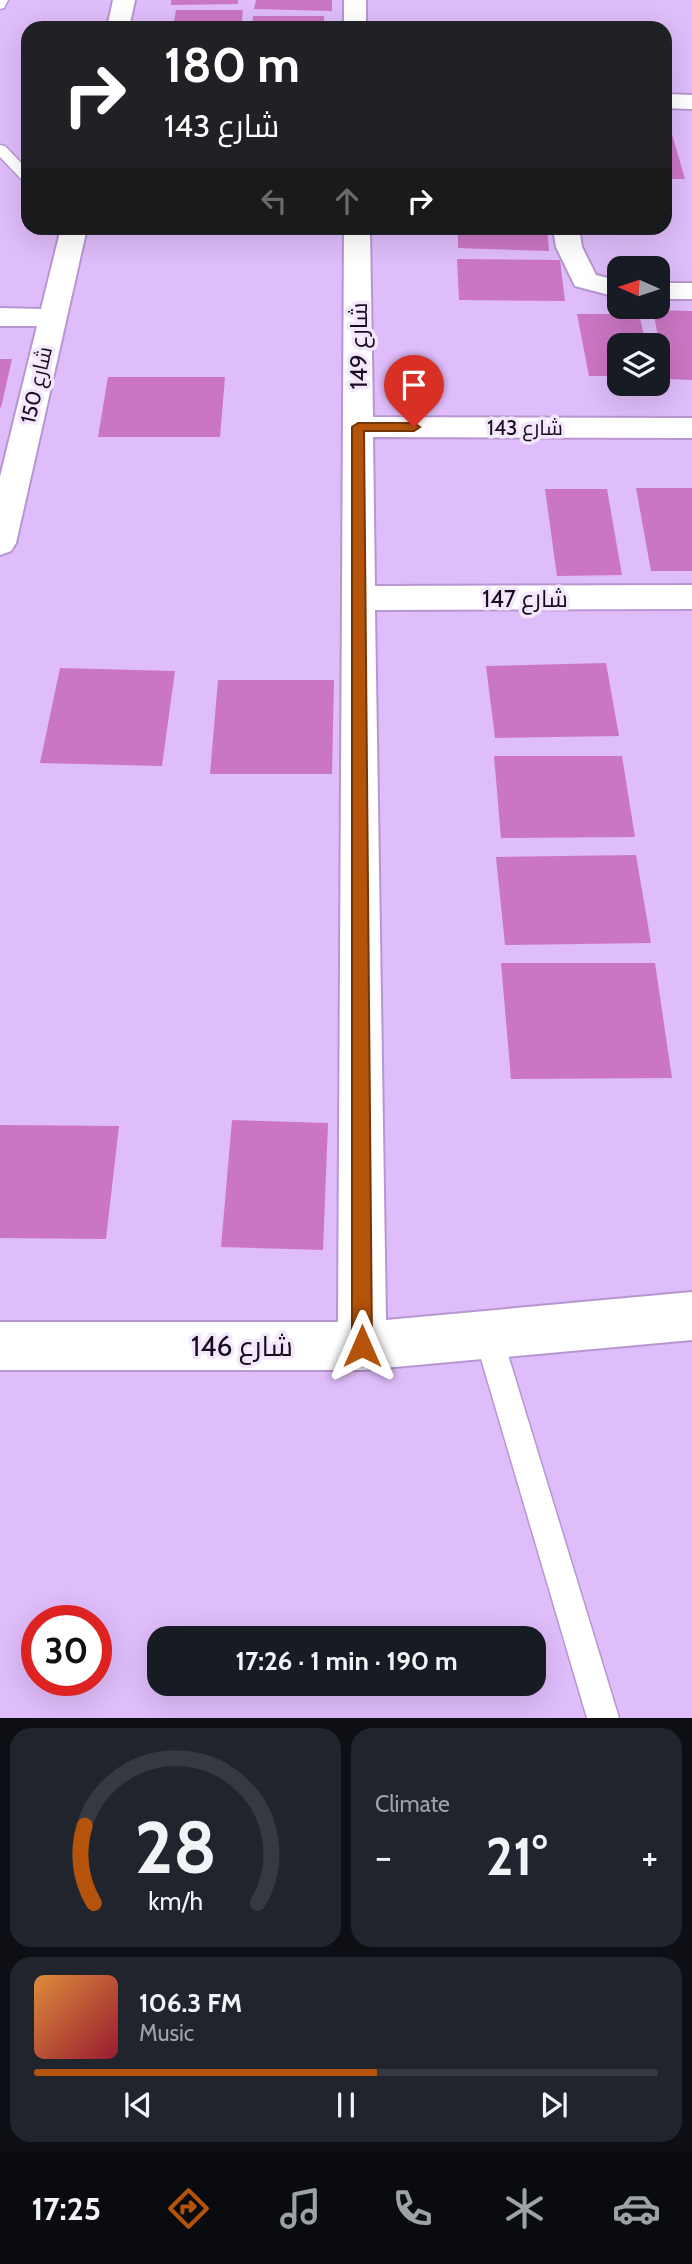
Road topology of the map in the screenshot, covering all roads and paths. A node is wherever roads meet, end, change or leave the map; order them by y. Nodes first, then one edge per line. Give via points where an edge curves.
1 (2, 0) edge
2 (124, 0) edge
3 (355, 0) edge
4 (0, 5) edge
5 (120, 21) edge
6 (355, 21) edge
7 (672, 102) edge
8 (692, 102) edge
9 (0, 149) edge
10 (21, 171) edge
11 (72, 235) edge
12 (357, 235) edge
13 (567, 235) edge
14 (607, 286) edge
15 (670, 291) edge
16 (692, 291) edge
17 (0, 317) edge
18 (51, 318) junction
19 (358, 427) junction
20 (692, 428) edge
21 (0, 543) edge
22 (692, 597) edge
23 (359, 598) junction
24 (692, 1317) edge
25 (488, 1335) junction
26 (0, 1346) edge
27 (362, 1346) junction
28 (603, 1718) edge

1 - 4 lane
2 - 5 street
3 - 6 street
7 - 8 street
9 - 10 lane
11 - 18 street, شارع 150
12 - 19 street, شارع 149
13 - 14 street via 584,280
15 - 16 street
17 - 18 street
18 - 21 street, شارع 150
19 - 20 street, شارع 143
19 - 23 street, شارع 149
22 - 23 street, شارع 147
23 - 27 street, شارع 149
24 - 25 street, شارع 146
25 - 27 street, شارع 146
25 - 28 lane
26 - 27 street, شارع 146

